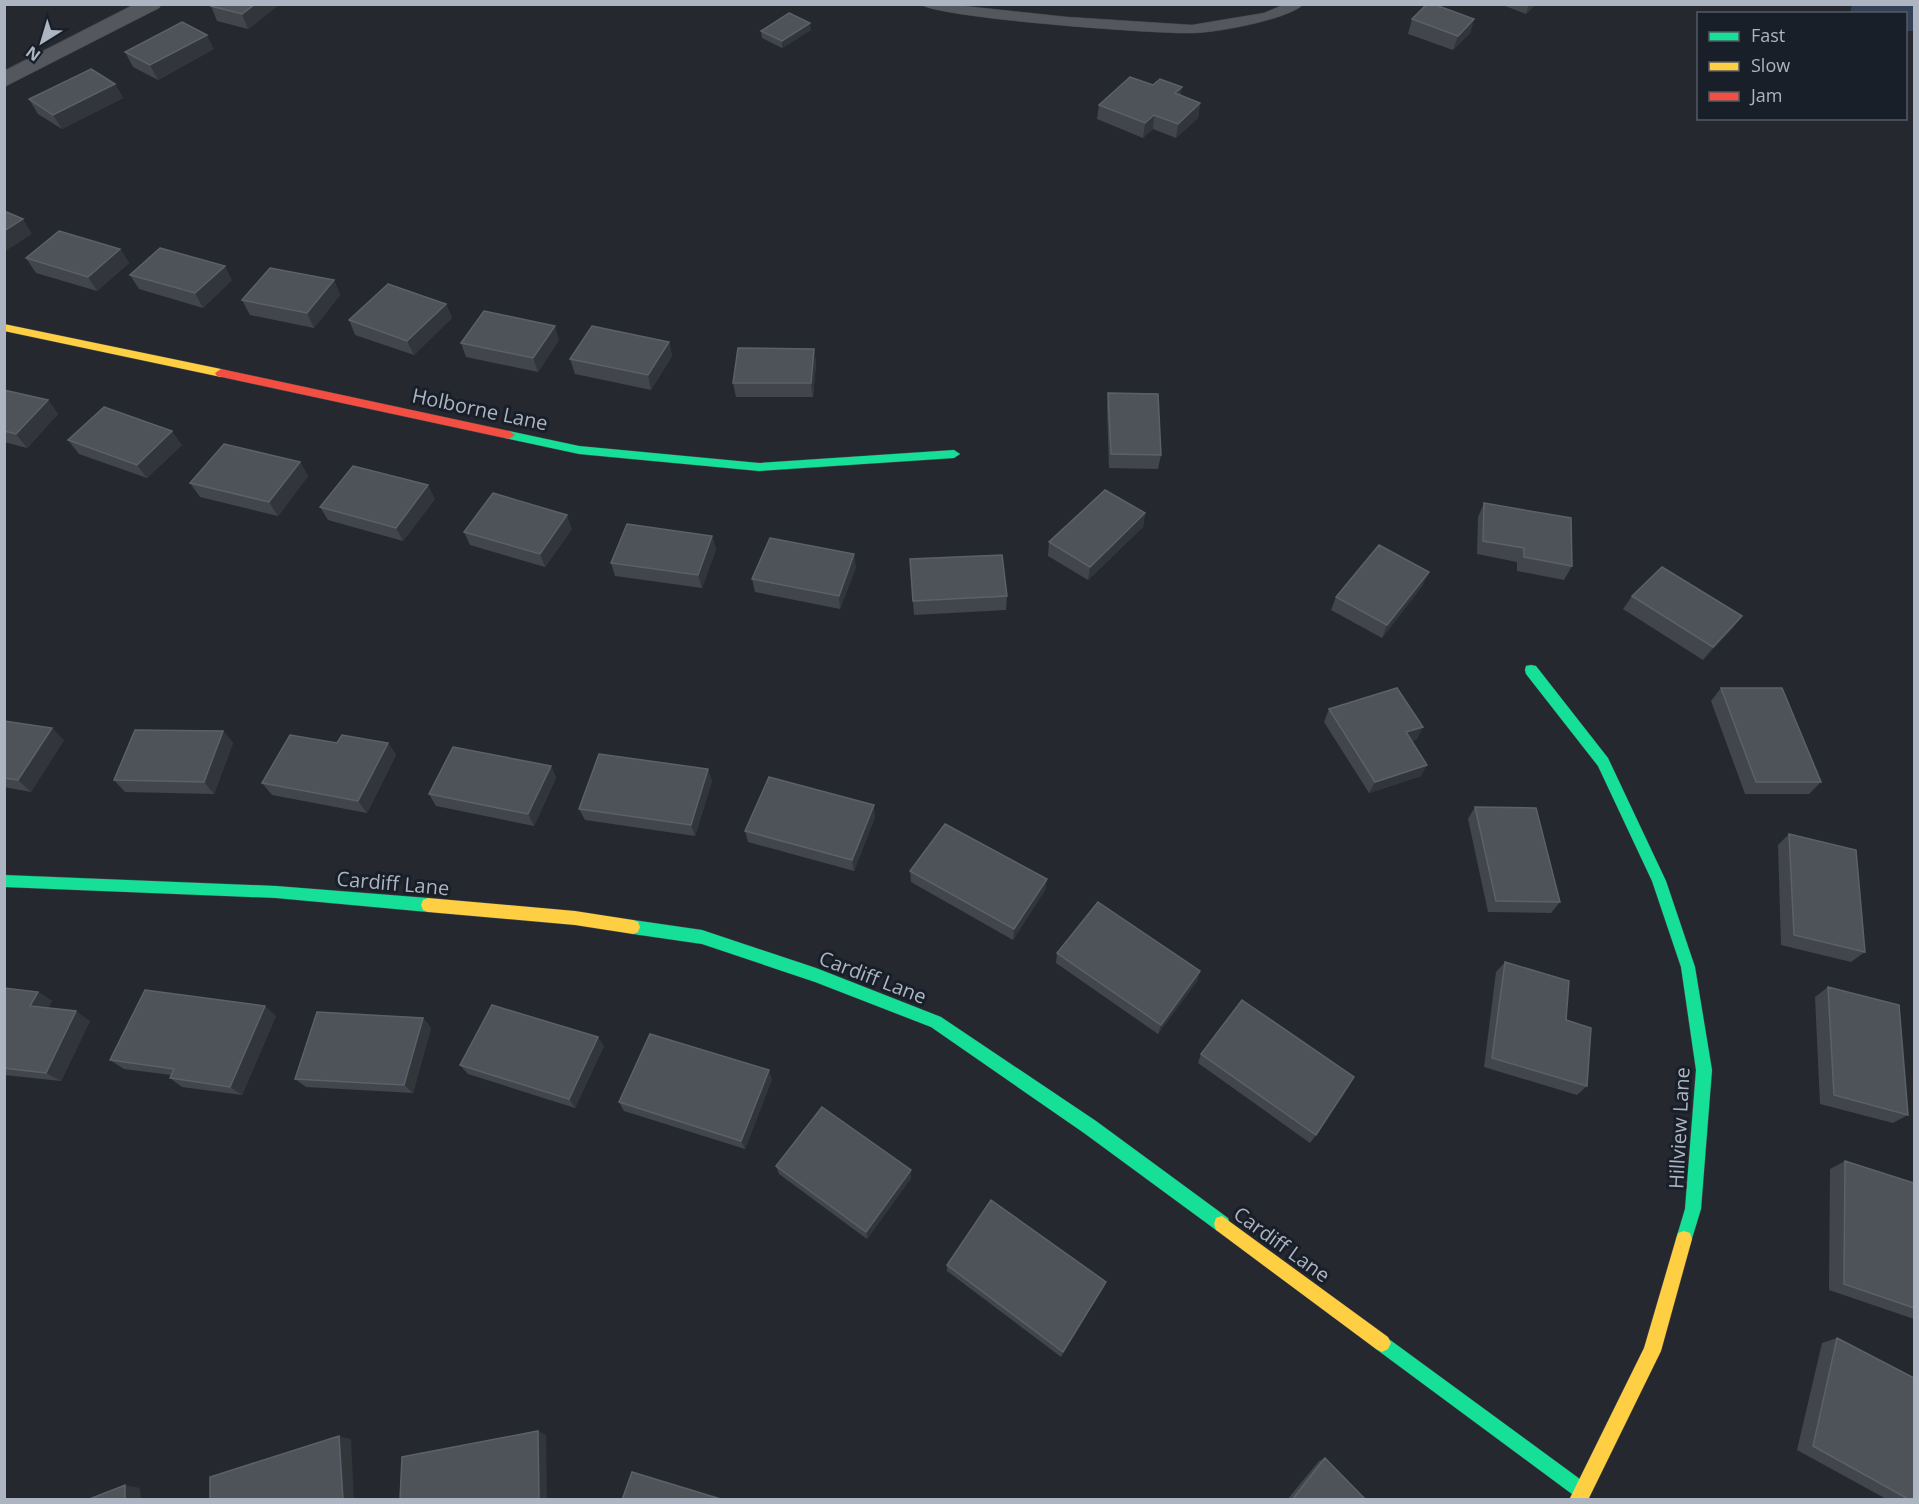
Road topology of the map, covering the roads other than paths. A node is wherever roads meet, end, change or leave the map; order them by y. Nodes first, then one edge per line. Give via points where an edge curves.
1 (152, 4) edge
2 (926, 4) edge
3 (1298, 4) edge
4 (4, 80) edge
5 (4, 327) edge
6 (954, 453) dead end
7 (1531, 670) dead end
8 (4, 881) edge
9 (1580, 1495) edge

1 - 4 street
2 - 3 lane via 1067,21 1192,29 1267,17
5 - 6 street, Holborne Lane via 579,450 759,467
7 - 9 street, Hillview Lane via 1603,762 1659,881 1688,967 1704,1070 1693,1209 1652,1351
8 - 9 street, Cardiff Lane via 276,892 575,918 702,937 816,975 936,1022 1090,1127

